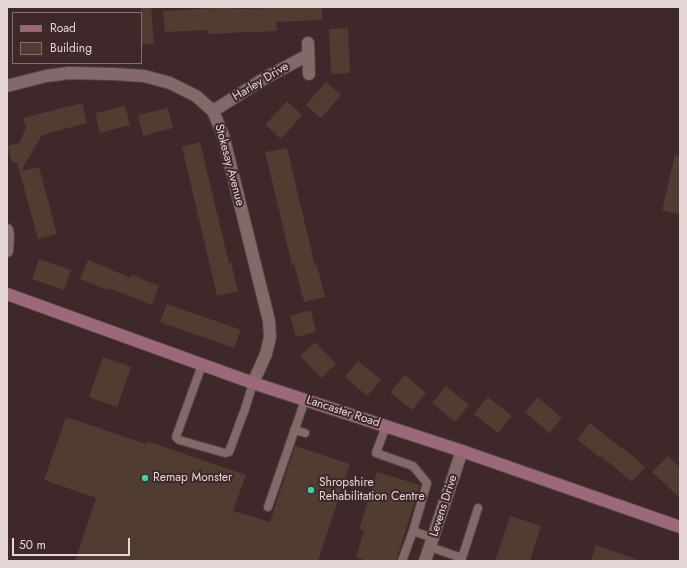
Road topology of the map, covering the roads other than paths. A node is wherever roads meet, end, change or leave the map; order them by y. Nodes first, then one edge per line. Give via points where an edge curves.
1 (309, 74) dead end
2 (7, 86) edge
3 (213, 111) junction
4 (7, 230) edge
5 (7, 251) edge
6 (7, 294) edge
7 (202, 364) junction
8 (253, 383) junction
9 (305, 400) junction
10 (386, 426) junction
11 (294, 430) junction
12 (304, 433) dead end
13 (462, 451) junction
14 (268, 507) dead end
15 (478, 508) dead end
16 (680, 528) edge
17 (413, 531) junction
18 (431, 543) junction
19 (461, 560) edge
20 (402, 561) edge
21 (425, 561) edge

1 - 3 street, Harley Drive via 308,49
2 - 3 street, Stokesay Avenue via 69,73 144,76 170,83 196,96
3 - 8 street, Stokesay Avenue via 223,135 269,321 270,337 266,354
4 - 5 street
6 - 7 street, Lancaster Road
7 - 8 street, Lancaster Road
7 - 8 lane via 176,437 179,440 229,452
8 - 9 street, Lancaster Road
9 - 10 street, Lancaster Road
9 - 11 lane
10 - 13 street, Lancaster Road
10 - 17 lane via 376,453 413,466 428,483
11 - 12 lane
11 - 14 lane
13 - 16 street, Lancaster Road
13 - 18 street, Levens Drive
15 - 19 lane
17 - 18 lane
17 - 20 lane
18 - 19 lane
18 - 21 street, Levens Drive

